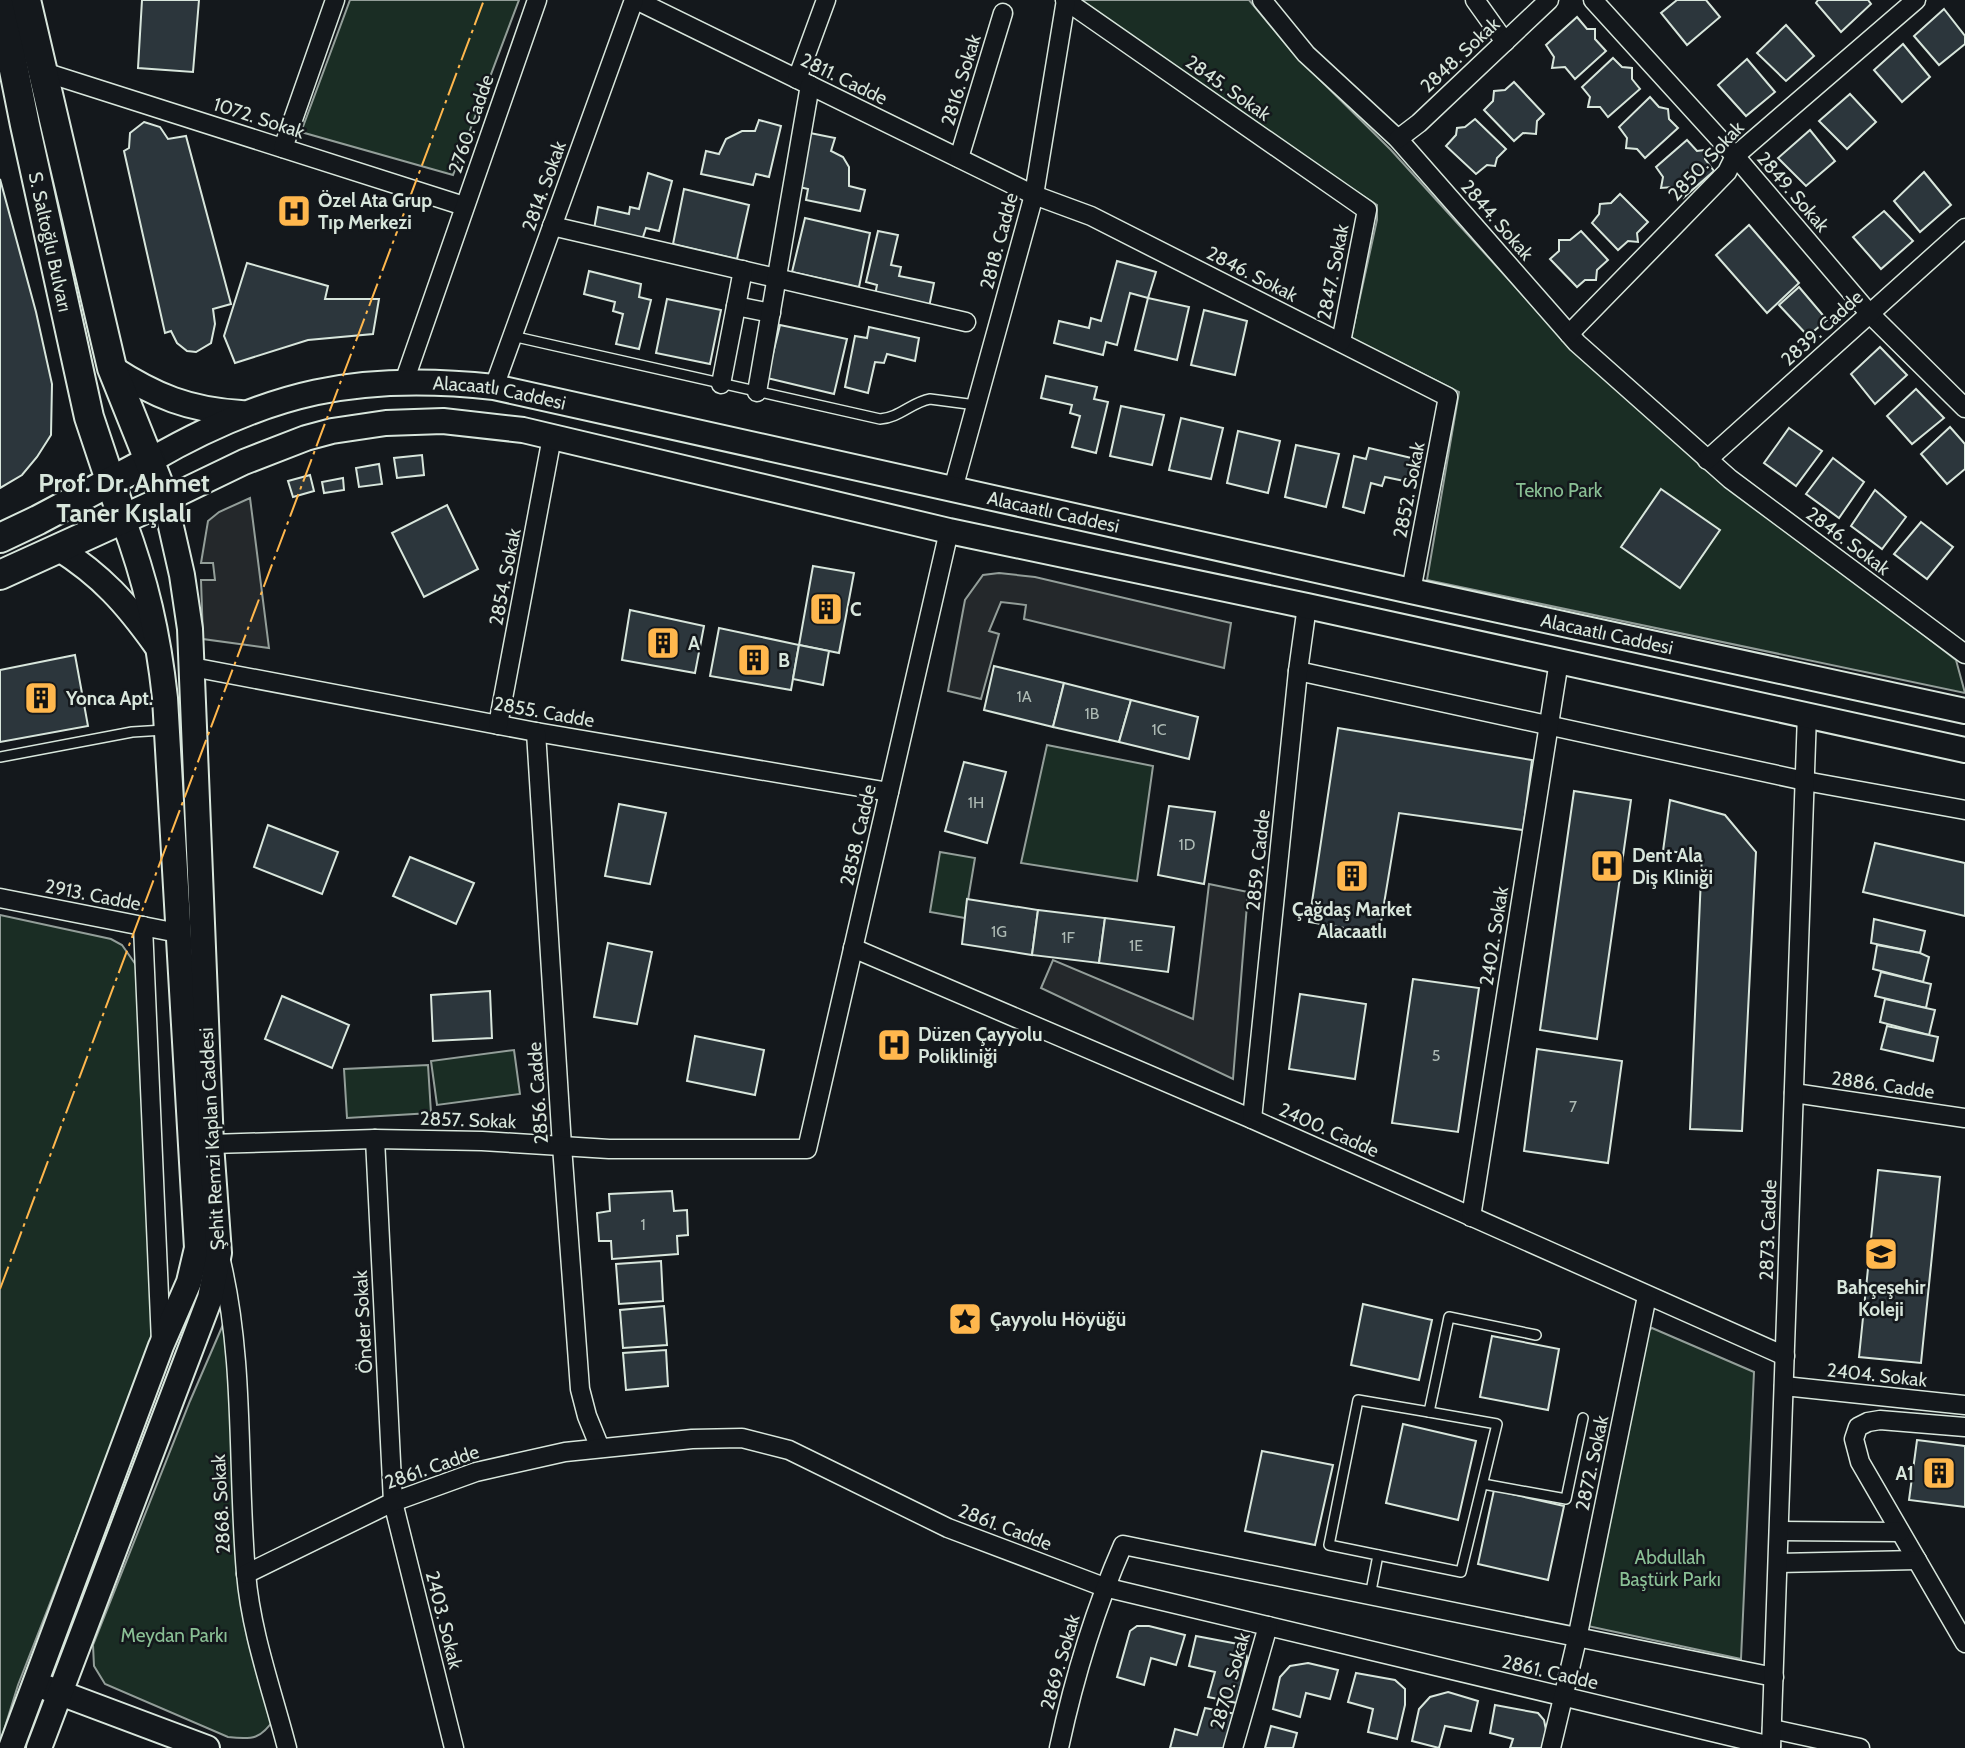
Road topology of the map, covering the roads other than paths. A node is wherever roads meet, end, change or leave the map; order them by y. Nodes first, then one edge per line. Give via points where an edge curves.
1 (1, 0) edge
2 (26, 0) edge
3 (335, 0) edge
4 (537, 0) edge
5 (826, 0) edge
6 (1065, 0) edge
7 (1262, 0) edge
8 (1475, 0) edge
9 (1549, 0) edge
10 (1594, 0) edge
11 (1916, 0) edge
12 (641, 1) edge
13 (1003, 13) dead end
14 (4, 42) edge
15 (1505, 42) junction
16 (41, 71) junction
17 (803, 82) junction
18 (1398, 139) junction
19 (283, 148) junction
20 (1735, 156) junction
21 (959, 158) junction
22 (1034, 195) junction
23 (464, 206) junction
24 (1367, 210) joint
25 (552, 226) junction
26 (1965, 228) edge
27 (743, 270) junction
28 (777, 278) junction
29 (736, 306) junction
30 (771, 313) junction
31 (1870, 313) junction
32 (966, 322) dead end
33 (1569, 334) junction
34 (512, 336) junction
35 (1341, 342) junction
36 (112, 368) junction
37 (404, 382) junction
38 (721, 384) junction
39 (494, 387) junction
40 (757, 392) junction
41 (1448, 397) joint
42 (976, 405) junction
43 (1965, 408) edge
44 (245, 413) junction
45 (552, 437) junction
46 (151, 460) junction
47 (1707, 460) junction
48 (110, 482) junction
49 (953, 489) junction
50 (165, 500) junction
51 (123, 519) junction
52 (949, 531) junction
53 (0, 538) edge
54 (58, 548) junction
55 (0, 575) edge
56 (1411, 592) junction
57 (1307, 606) junction
58 (160, 651) junction
59 (1965, 654) edge
60 (1559, 661) junction
61 (192, 667) junction
62 (1298, 671) junction
63 (1965, 711) edge
64 (1807, 714) junction
65 (498, 725) junction
66 (1548, 726) junction
67 (167, 730) junction
68 (536, 732) junction
69 (1965, 750) edge
70 (0, 757) edge
71 (1805, 781) junction
72 (889, 792) junction
73 (1965, 810) edge
74 (0, 898) edge
75 (143, 926) junction
76 (178, 933) junction
77 (853, 948) junction
78 (1794, 1093) junction
79 (1965, 1118) edge
80 (1252, 1119) junction
81 (375, 1139) junction
82 (211, 1144) junction
83 (562, 1146) junction
84 (807, 1149) joint
85 (1471, 1217) junction
86 (219, 1254) junction
87 (1647, 1296) junction
88 (1536, 1335) dead end
89 (161, 1346) junction
90 (1785, 1356) junction
91 (1784, 1386) junction
92 (1965, 1405) edge
93 (1429, 1412) junction
94 (1583, 1418) dead end
95 (1965, 1427) edge
96 (600, 1448) junction
97 (1483, 1484) junction
98 (393, 1502) junction
99 (1779, 1531) junction
100 (1900, 1532) junction
101 (1123, 1545) joint
102 (1378, 1555) junction
103 (1917, 1560) junction
104 (1778, 1563) junction
105 (246, 1574) junction
106 (1104, 1587) junction
107 (1370, 1596) junction
108 (1268, 1626) junction
109 (1577, 1639) junction
110 (1965, 1643) edge
111 (1774, 1677) junction
112 (36, 1684) junction
113 (60, 1693) junction
114 (1562, 1696) junction
115 (1772, 1741) edge
116 (11, 1748) edge
117 (38, 1748) edge
118 (207, 1748) edge
119 (287, 1748) edge
120 (454, 1748) edge
121 (1059, 1748) edge
122 (1233, 1748) edge
123 (1551, 1748) edge
124 (1860, 1748) edge

1 - 14 main road, S. Saltoğlu Bulvarı
2 - 16 main road, S. Saltoğlu Bulvarı
3 - 19 street
4 - 23 street, 2760. Cadde
5 - 17 street
6 - 22 street, 2818. Cadde
6 - 24 street, 2845. Sokak
7 - 18 street, 2844. Sokak via 1306,54
8 - 15 street
9 - 15 street, 2848. Sokak
10 - 20 street, 2849. Sokak
11 - 20 street, 2850. Sokak
12 - 17 street, 2811. Cadde
12 - 25 street, 2814. Sokak
13 - 21 street, 2816. Sokak
14 - 48 main road, S. Saltoğlu Bulvarı via 86,405
15 - 18 street, 2848. Sokak
16 - 19 street, 1072. Sokak
16 - 36 main road, S. Saltoğlu Bulvarı
17 - 21 street, 2811. Cadde
17 - 28 street
18 - 33 street, 2844. Sokak
19 - 23 street, 1072. Sokak
20 - 31 street, 2849. Sokak
20 - 33 street, 2850. Sokak via 1727,172
21 - 22 street, 2811. Cadde
22 - 35 street, 2846. Sokak via 1091,216
22 - 42 street, 2818. Cadde
23 - 37 street, 2760. Cadde
24 - 35 street, 2847. Sokak
25 - 27 street
25 - 34 street, 2814. Sokak
26 - 31 street, 2839. Cadde
27 - 28 street
27 - 29 street
28 - 30 street
28 - 32 street
29 - 30 street
29 - 38 street
30 - 40 street
31 - 43 street, 2849. Sokak
31 - 47 street, 2839. Cadde
33 - 47 street, 2844. Sokak
34 - 38 lane
34 - 39 street, 2814. Sokak
35 - 41 street, 2846. Sokak
36 - 44 main road via 180,404
36 - 46 main road, S. Saltoğlu Bulvarı
37 - 39 main road, Alacaatlı Caddesi
37 - 44 main road, Alacaatlı Caddesi via 331,388
38 - 40 lane
39 - 49 main road, Alacaatlı Caddesi
40 - 42 lane via 880,419 930,399
41 - 56 street, 2852. Sokak
42 - 49 street, 2818. Cadde
44 - 46 main road, Alacaatlı Caddesi
45 - 50 main road, Alacaatlı Caddesi via 443,421 358,427 282,447
45 - 52 main road, Alacaatlı Caddesi
45 - 65 street, 2854. Sokak
46 - 48 main road
46 - 50 main road, S. Saltoğlu Bulvarı
47 - 59 street, 2846. Sokak
48 - 51 main road, S. Saltoğlu Bulvarı
48 - 53 main road
49 - 56 main road, Alacaatlı Caddesi
50 - 51 main road
50 - 61 main road, Şehit Remzi Kaplan Caddesi via 188,611
51 - 54 main road
51 - 58 main road, Şehit Remzi Kaplan Caddesi via 143,576
52 - 57 main road, Alacaatlı Caddesi
52 - 72 street, 2858. Cadde
54 - 55 main road
54 - 58 main road via 123,600
56 - 63 main road, Alacaatlı Caddesi
57 - 60 main road, Alacaatlı Caddesi
57 - 62 street, 2859. Cadde
58 - 67 main road, Şehit Remzi Kaplan Caddesi
60 - 64 main road, Alacaatlı Caddesi
60 - 66 street, 2402. Sokak
61 - 65 street, 2855. Cadde
61 - 82 main road, Şehit Remzi Kaplan Caddesi
62 - 66 street
62 - 80 street, 2859. Cadde
64 - 69 main road, Alacaatlı Caddesi
64 - 71 street, 2873. Cadde
65 - 68 street, 2855. Cadde
66 - 71 street
66 - 85 street, 2402. Sokak
67 - 70 lane via 132,732
67 - 76 main road, Şehit Remzi Kaplan Caddesi
68 - 72 street, 2855. Cadde
68 - 83 street, 2856. Cadde
71 - 73 street
71 - 78 street, 2873. Cadde
72 - 77 street, 2858. Cadde
74 - 75 street, 2913. Cadde
75 - 76 street, 2913. Cadde
75 - 89 street
76 - 89 main road, Şehit Remzi Kaplan Caddesi via 197,1248 189,1282
77 - 80 street, 2400. Cadde
77 - 84 street, 2858. Cadde
78 - 79 street, 2886. Cadde
78 - 90 street, 2873. Cadde
80 - 85 street, 2400. Cadde
81 - 82 street, 2857. Sokak
81 - 83 street, 2857. Sokak
81 - 98 street, Önder Sokak
82 - 86 main road, Şehit Remzi Kaplan Caddesi
83 - 84 street, 2857. Sokak
83 - 96 street, 2856. Cadde via 580,1389
85 - 87 street, 2400. Cadde
86 - 105 street, 2868. Sokak via 234,1352
86 - 113 main road, Şehit Remzi Kaplan Caddesi via 210,1298
87 - 90 street, 2400. Cadde
87 - 109 street, 2872. Sokak
88 - 93 lane via 1449,1317
89 - 112 main road, Şehit Remzi Kaplan Caddesi
90 - 91 street, 2873. Cadde
91 - 92 street, 2404. Sokak
91 - 99 street, 2873. Cadde
93 - 97 lane via 1497,1424
93 - 102 lane via 1358,1400 1329,1545
94 - 97 lane via 1566,1499
95 - 100 street via 1890,1420 1858,1427 1854,1439 1860,1462
96 - 98 street, 2861. Cadde via 476,1472
96 - 106 street, 2861. Cadde via 742,1438 789,1450 948,1528
97 - 102 lane via 1461,1572
98 - 105 street, 2861. Cadde
98 - 120 street, 2403. Sokak
99 - 100 street
99 - 104 street, 2873. Cadde
100 - 103 street
101 - 106 street, 2869. Sokak
101 - 107 street, 2861. Cadde
102 - 107 lane
103 - 104 street
103 - 110 street
104 - 111 street, 2873. Cadde
105 - 119 street, 2868. Sokak via 258,1645
106 - 108 street, 2861. Cadde
106 - 121 street, 2869. Sokak
107 - 109 street, 2861. Cadde
108 - 114 street, 2861. Cadde
108 - 122 street, 2870. Sokak
109 - 111 street, 2861. Cadde
109 - 114 street, 2872. Sokak
111 - 115 street, 2873. Cadde
112 - 113 main road
112 - 116 main road, Şehit Remzi Kaplan Caddesi
113 - 117 main road, Şehit Remzi Kaplan Caddesi
113 - 118 main road
114 - 115 street, 2861. Cadde
114 - 123 street, 2872. Sokak
115 - 124 street, 2861. Cadde via 1810,1739

